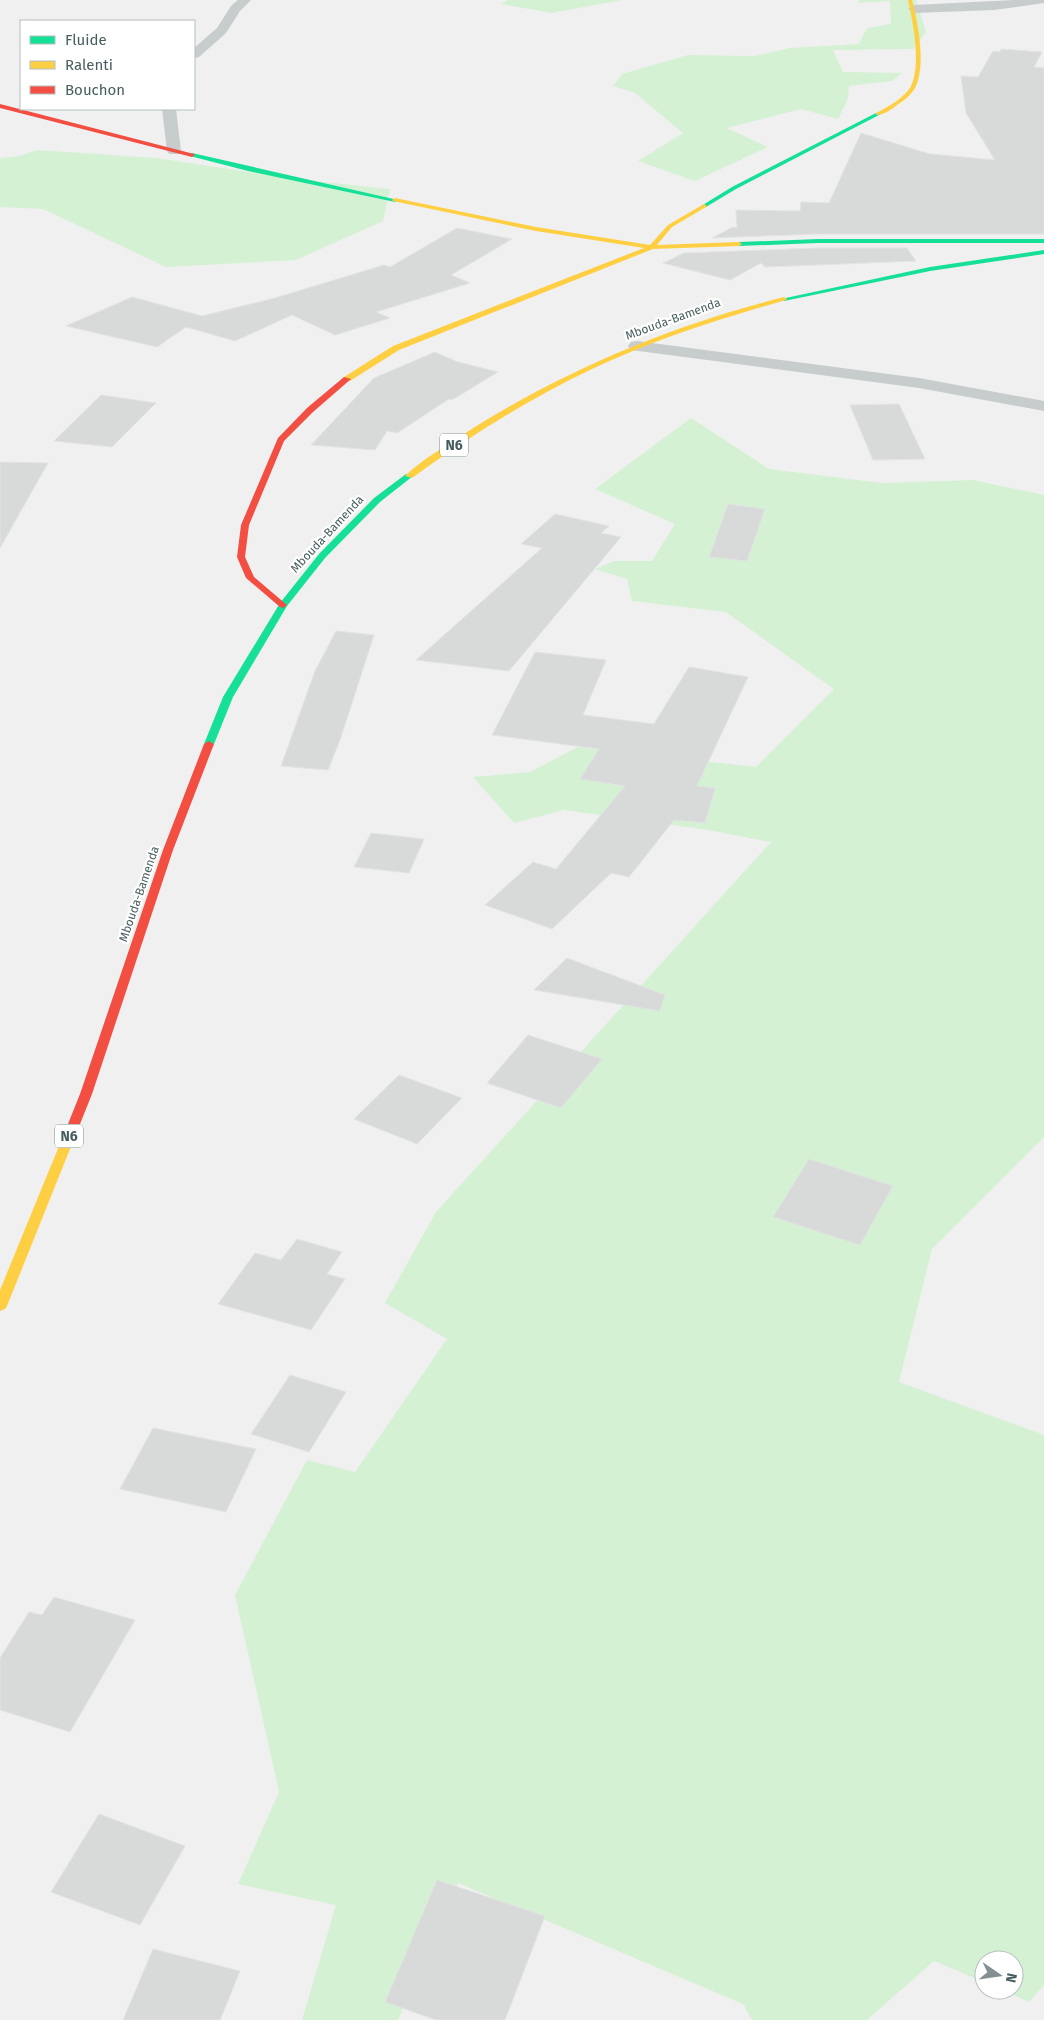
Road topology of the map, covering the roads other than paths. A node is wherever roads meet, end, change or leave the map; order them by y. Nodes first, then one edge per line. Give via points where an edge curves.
1 (245, 0) edge
2 (1043, 0) edge
3 (912, 5) edge
4 (994, 6) junction
5 (1039, 14) dead end
6 (195, 53) edge
7 (0, 106) edge
8 (169, 110) edge
9 (174, 151) junction
10 (1044, 242) edge
11 (652, 247) junction
12 (1044, 252) edge
13 (637, 346) junction
14 (1044, 406) edge
15 (283, 605) junction
16 (0, 1306) edge

1 - 6 street via 222,30
2 - 4 street
3 - 4 street
3 - 11 main road via 917,75 914,85 904,97 860,124 788,159 691,213 670,226
4 - 5 street
7 - 9 main road
8 - 9 street
9 - 11 main road via 526,227
10 - 11 main road via 818,241
11 - 15 main road via 396,348 346,379 310,410 280,440 245,525 241,557 250,578
12 - 13 main road, Mbouda-Bamenda / N6 via 930,269 782,299 702,322
13 - 14 street via 919,383
13 - 15 main road, Mbouda-Bamenda / N6 via 567,377 500,414 432,459 377,500 322,556
15 - 16 main road, Mbouda-Bamenda / N6 via 225,706 168,850 86,1094

